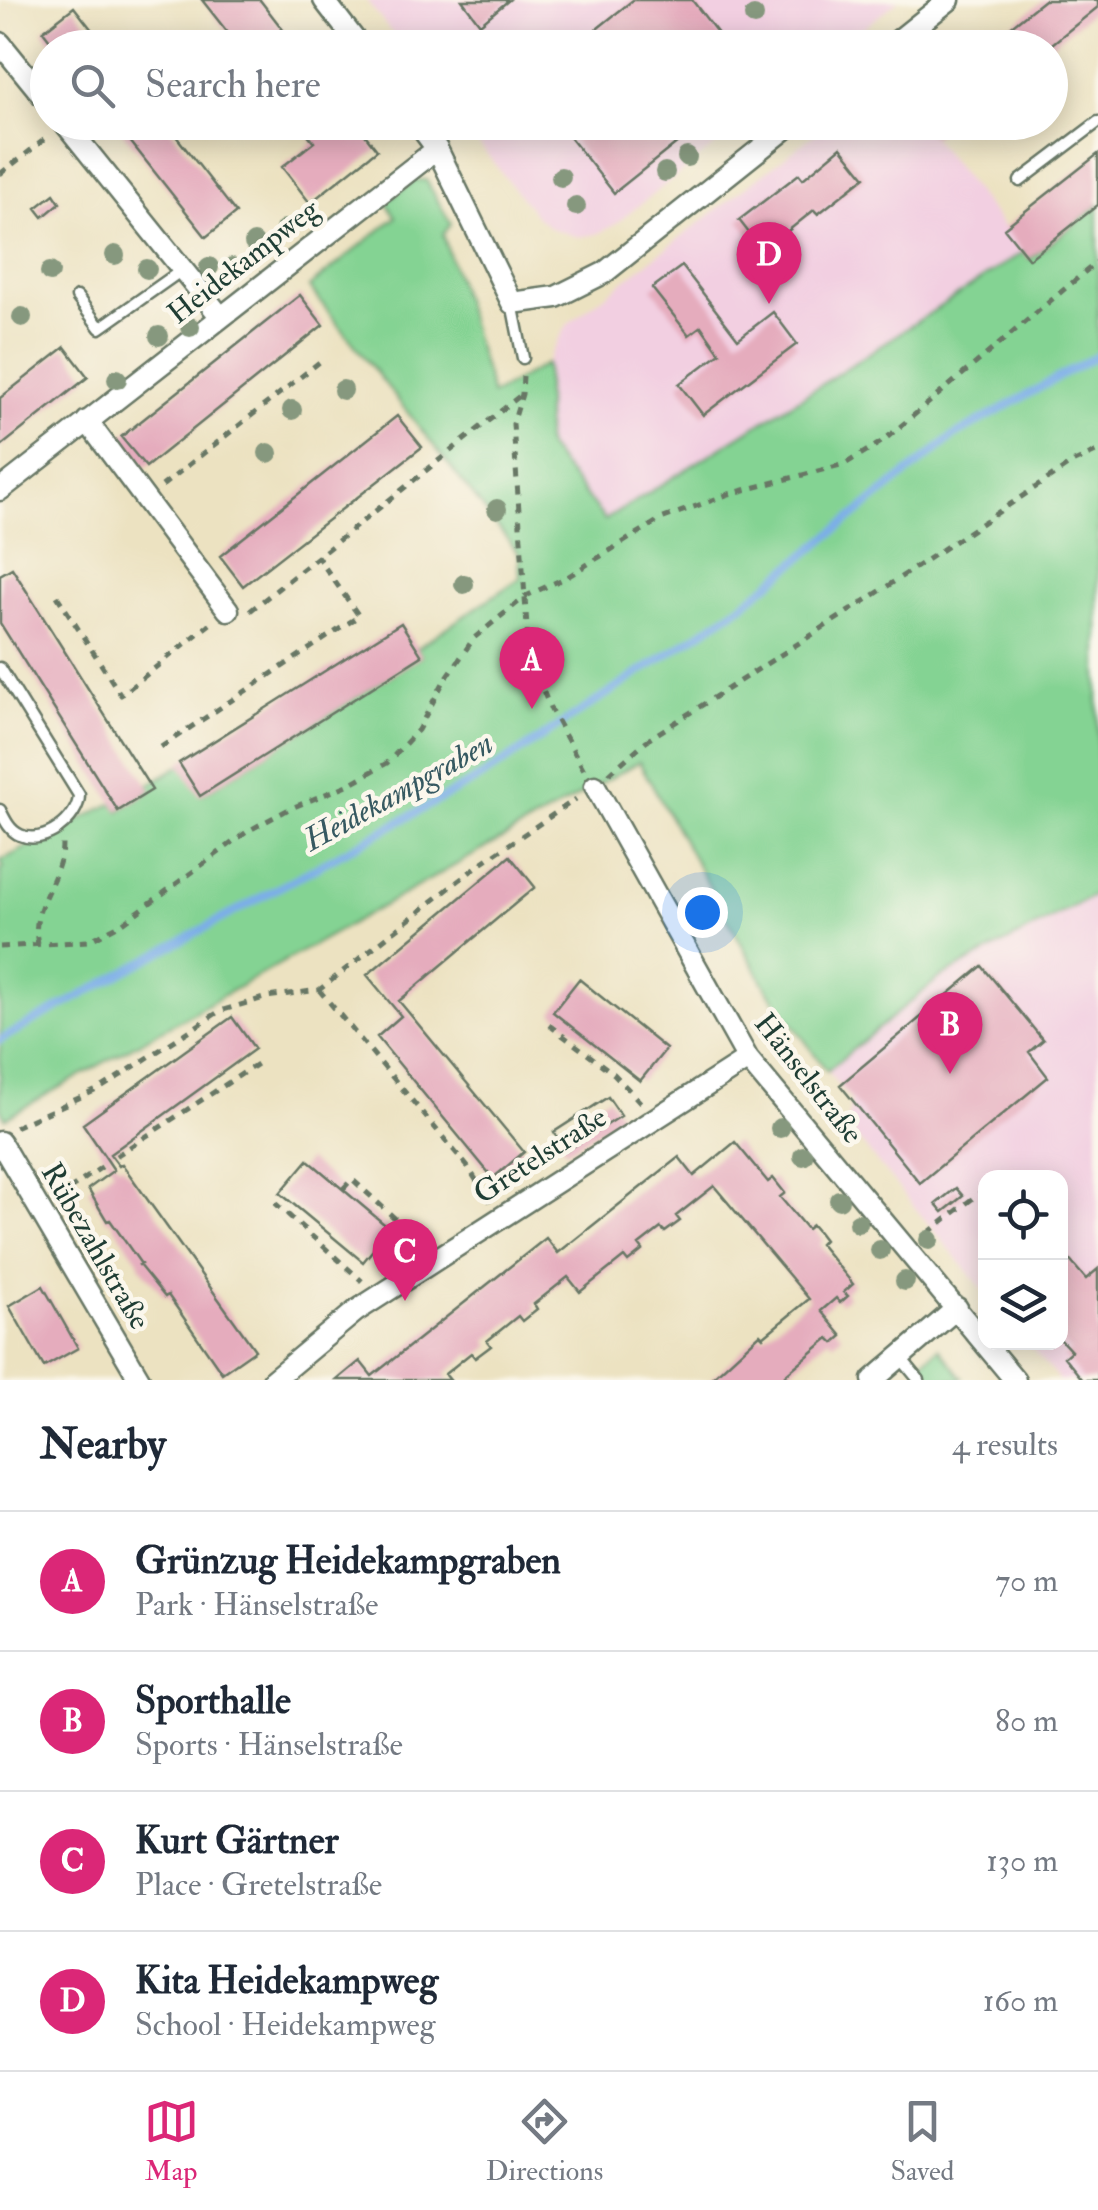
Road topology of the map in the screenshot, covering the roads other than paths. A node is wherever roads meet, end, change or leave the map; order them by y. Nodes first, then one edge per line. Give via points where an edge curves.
1 (324, 0) edge
2 (949, 0) edge
3 (347, 30) edge
4 (912, 30) edge
5 (0, 42) edge
6 (30, 80) edge
7 (1098, 122) edge
8 (78, 140) edge
9 (430, 140) edge
10 (771, 140) edge
11 (437, 149) junction
12 (1020, 181) dead end
13 (182, 270) junction
14 (76, 297) dead end
15 (512, 304) junction
16 (220, 316) junction
17 (524, 358) road end
18 (87, 421) junction
19 (0, 490) edge
20 (237, 612) road end
21 (0, 668) edge
22 (594, 786) road end
23 (0, 810) edge
24 (748, 1059) junction
25 (4, 1136) edge
26 (957, 1308) junction
27 (900, 1357) junction
28 (140, 1380) edge
29 (273, 1380) edge
30 (873, 1380) edge
31 (919, 1380) edge
32 (1015, 1380) edge

1 - 3 street
2 - 4 street
5 - 6 street
7 - 12 lane
8 - 13 street
9 - 11 street
10 - 15 street via 604,273 556,297
11 - 15 street
11 - 16 street, Heidekampweg
13 - 14 lane via 100,328
13 - 16 street
15 - 17 lane
16 - 18 street, Heidekampweg
18 - 19 street, Heidekampweg
18 - 20 street
21 - 23 lane via 79,795 71,818 38,837 21,836
22 - 24 street, Hänselstraße
24 - 26 street, Hänselstraße
24 - 29 street, Gretelstraße via 356,1310
25 - 28 street, Rübezahlstraße
26 - 27 street
26 - 32 street, Hänselstraße
27 - 30 street
27 - 31 lane

